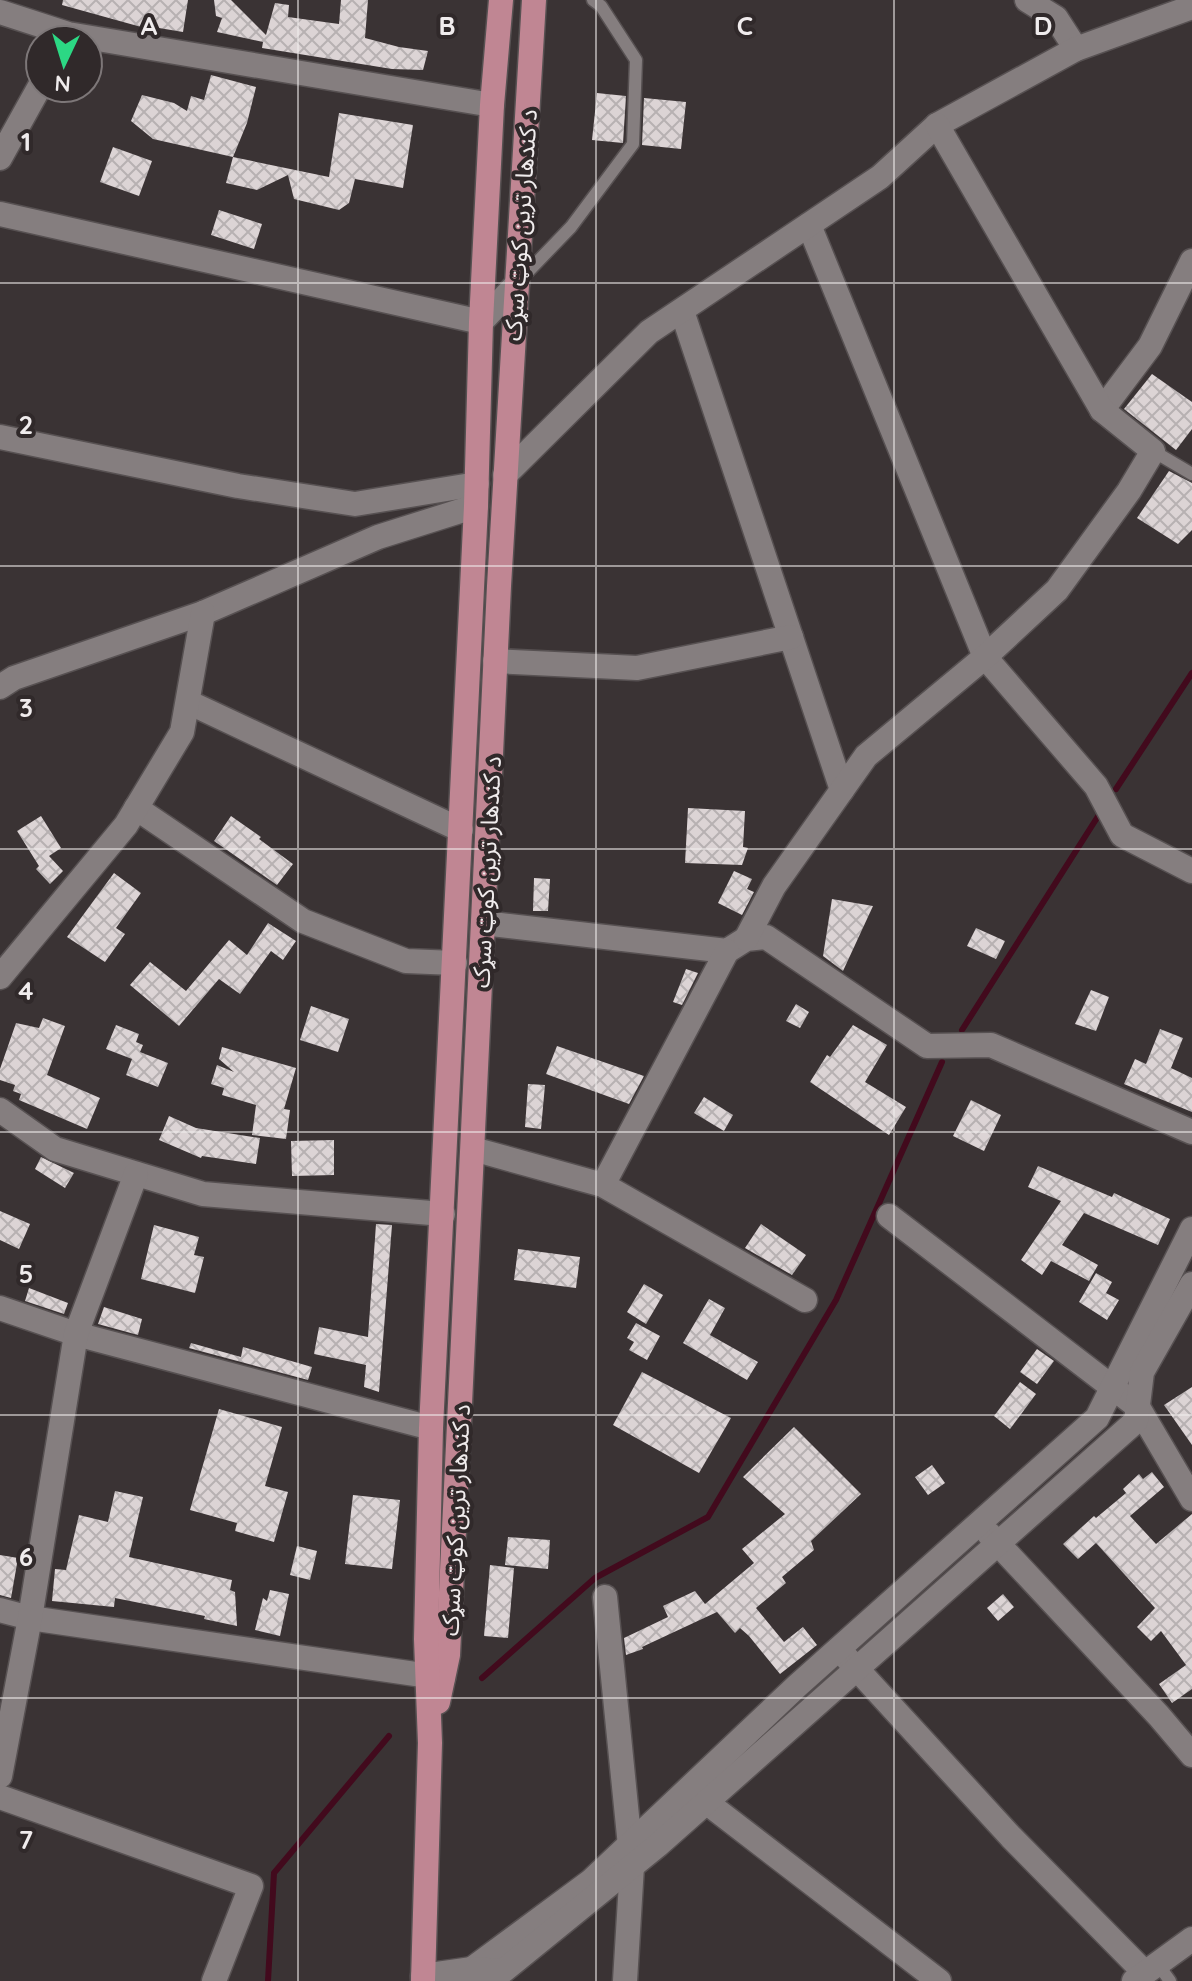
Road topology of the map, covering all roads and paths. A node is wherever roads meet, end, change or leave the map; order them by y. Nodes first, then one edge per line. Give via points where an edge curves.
1 (501, 0) edge
2 (534, 0) edge
3 (593, 0) edge
4 (1027, 0) edge
5 (1192, 7) edge
6 (0, 12) edge
7 (32, 24) edge
8 (104, 43) edge
9 (1076, 49) junction
10 (30, 104) edge
11 (492, 105) junction
12 (937, 125) junction
13 (0, 158) edge
14 (0, 214) edge
15 (809, 225) junction
16 (1192, 261) edge
17 (517, 284) junction
18 (682, 311) junction
19 (481, 322) junction
20 (1102, 410) junction
21 (0, 437) edge
22 (1153, 451) junction
23 (1192, 474) edge
24 (505, 475) junction
25 (477, 495) junction
26 (203, 613) junction
27 (791, 637) junction
28 (985, 657) junction
29 (495, 661) junction
30 (0, 687) edge
31 (188, 702) junction
32 (842, 790) junction
33 (136, 808) junction
34 (461, 830) junction
35 (1192, 871) edge
36 (483, 923) junction
37 (737, 945) junction
38 (455, 963) junction
39 (0, 977) edge
40 (0, 1110) edge
41 (1192, 1132) edge
42 (473, 1149) junction
43 (136, 1174) junction
44 (603, 1185) junction
45 (443, 1214) junction
46 (889, 1216) dead end
47 (1192, 1229) edge
48 (1192, 1284) edge
49 (805, 1300) dead end
50 (0, 1308) edge
51 (76, 1334) junction
52 (1112, 1387) junction
53 (1138, 1407) junction
54 (431, 1428) junction
55 (1183, 1466) edge
56 (1192, 1499) edge
57 (979, 1524) junction
58 (998, 1544) junction
59 (605, 1597) dead end
60 (0, 1610) edge
61 (30, 1618) junction
62 (839, 1649) junction
63 (857, 1669) junction
64 (435, 1676) junction
65 (1192, 1755) edge
66 (0, 1776) edge
67 (0, 1797) edge
68 (706, 1802) junction
69 (631, 1855) junction
70 (1192, 1939) edge
71 (1151, 1974) edge
72 (423, 1978) edge
73 (214, 1981) edge
74 (625, 1981) edge
75 (939, 1981) edge

1 - 11 main road, د کندهار ترين کوټ سړک
2 - 17 main road, د کندهار ترين کوټ سړک
3 - 17 lane via 636,60 633,144 571,227
4 - 9 street via 1056,18
5 - 9 street
6 - 7 street
8 - 11 street
9 - 12 street
10 - 13 street
11 - 19 main road, د کندهار ترين کوټ سړک
12 - 15 street via 880,177
12 - 20 street
14 - 19 street
15 - 18 street
15 - 28 street
16 - 20 street via 1150,346
17 - 19 street
17 - 24 main road, د کندهار ترين کوټ سړک
18 - 24 street via 649,332
18 - 27 street
19 - 25 main road, د کندهار ترين کوټ سړک
20 - 22 street
21 - 25 street via 238,486 355,504
22 - 23 lane
22 - 28 street via 1057,590
24 - 29 main road, د کندهار ترين کوټ سړک
25 - 26 street
25 - 34 main road, د کندهار ترين کوټ سړک
26 - 30 street
26 - 31 street
27 - 29 street via 637,668
27 - 32 street
28 - 32 street via 866,756
28 - 35 street via 1096,786 1122,835
29 - 36 main road, د کندهار ترين کوټ سړک
31 - 33 street via 182,732
31 - 34 street
32 - 37 street
33 - 38 street via 303,921 406,961
33 - 39 street
34 - 38 main road, د کندهار ترين کوټ سړک
36 - 37 street
36 - 42 main road, د کندهار ترين کوټ سړک
37 - 41 street via 766,937 927,1046 991,1045
37 - 44 street
38 - 45 main road, د کندهار ترين کوټ سړک
40 - 43 street via 55,1149
42 - 44 street
42 - 64 main road, د کندهار ترين کوټ سړک via 448,1655
43 - 45 street via 203,1194
43 - 51 street
44 - 49 street
45 - 54 main road, د کندهار ترين کوټ سړک
46 - 52 street
47 - 52 street
48 - 53 street via 1142,1372
50 - 51 street
51 - 54 street
51 - 61 street
52 - 53 street
52 - 57 street via 1097,1418
53 - 55 street
53 - 58 street via 1136,1421
54 - 64 main road, د کندهار ترين کوټ سړک
55 - 56 street
57 - 58 street
57 - 62 street
58 - 63 street
58 - 65 street
59 - 69 street
60 - 61 street
61 - 64 street
61 - 66 street
62 - 63 street
62 - 69 street
63 - 68 street
63 - 71 street via 1011,1837
64 - 72 main road, د کندهار ترين کوټ سړک
67 - 73 street via 251,1886
68 - 69 street
68 - 75 street
69 - 72 street via 472,1969
69 - 74 street
70 - 71 street

